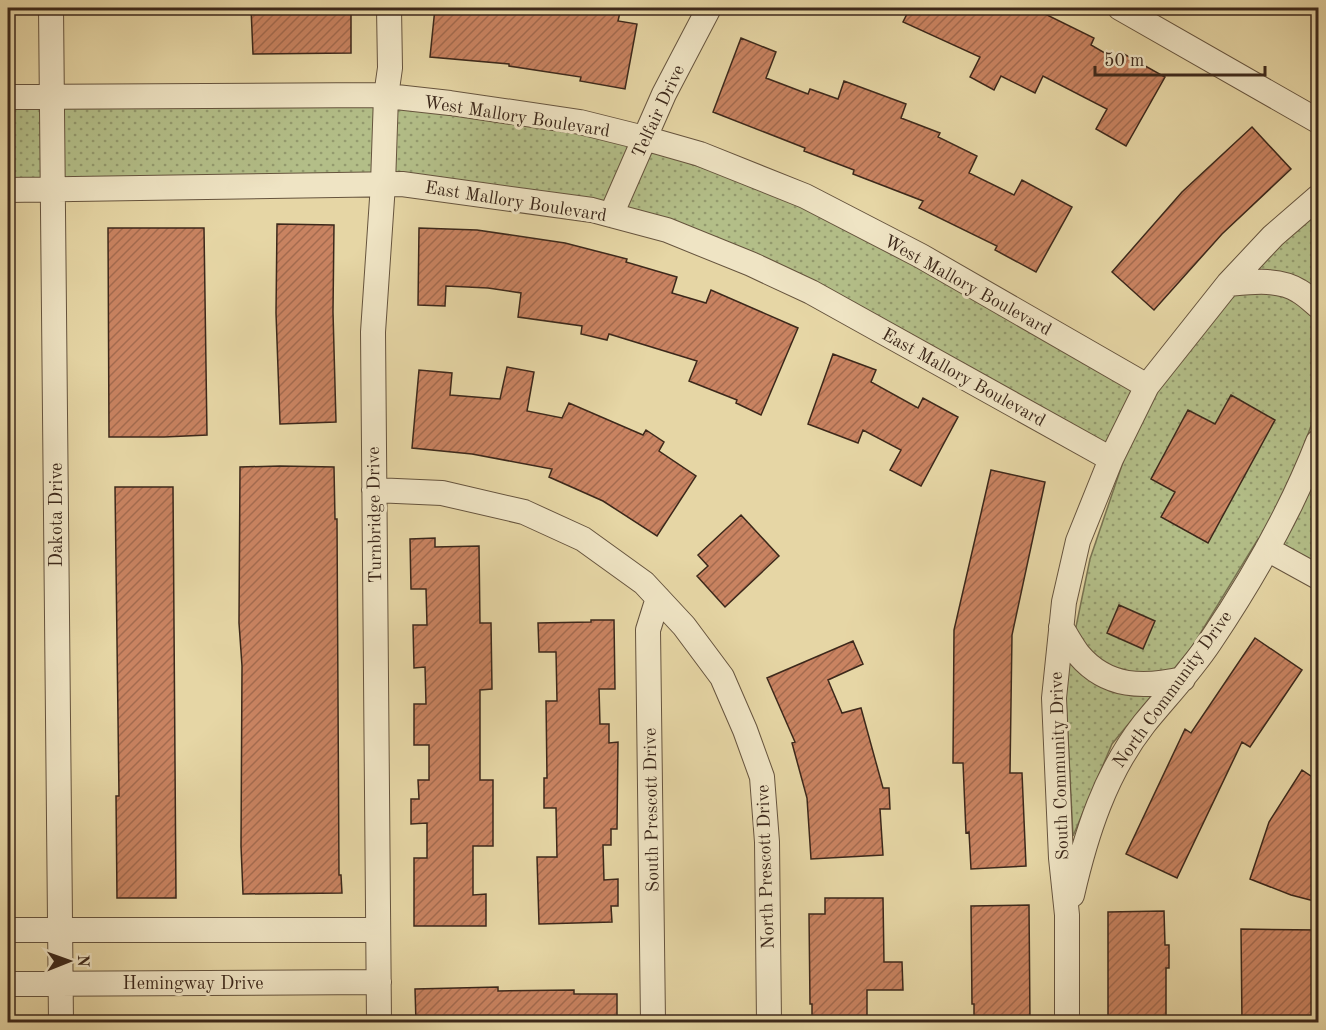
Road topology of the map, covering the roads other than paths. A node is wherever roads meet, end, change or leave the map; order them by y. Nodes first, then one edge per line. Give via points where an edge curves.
1 (51, 8) edge
2 (389, 8) edge
3 (708, 8) edge
4 (1120, 8) edge
5 (386, 96) junction
6 (8, 97) edge
7 (52, 97) junction
8 (1318, 121) edge
9 (644, 138) junction
10 (383, 184) junction
11 (8, 190) edge
12 (53, 190) junction
13 (1318, 197) edge
14 (611, 215) junction
15 (1228, 284) junction
16 (1318, 306) edge
17 (1147, 386) junction
18 (1318, 442) edge
19 (1111, 459) junction
20 (1312, 477) edge
21 (374, 490) junction
22 (1267, 549) junction
23 (1318, 577) edge
24 (658, 598) junction
25 (1061, 627) junction
26 (1183, 679) junction
27 (1067, 915) junction
28 (8, 930) edge
29 (60, 930) junction
30 (378, 930) junction
31 (379, 982) junction
32 (8, 984) edge
33 (61, 984) junction
34 (62, 1023) edge
35 (379, 1023) edge
36 (653, 1023) edge
37 (769, 1023) edge
38 (1067, 1023) edge

1 - 7 street, Dakota Drive
2 - 5 street, Turnbridge Drive via 390,68
3 - 9 street, Telfair Drive
4 - 8 street
5 - 7 street, West Mallory Boulevard
5 - 9 street, West Mallory Boulevard via 580,122
5 - 10 street, Turnbridge Drive
6 - 7 street, West Mallory Boulevard
7 - 12 street, Dakota Drive
9 - 14 street, Telfair Drive
9 - 17 street, West Mallory Boulevard via 700,154 805,196 921,256
10 - 12 street, East Mallory Boulevard
10 - 14 street, East Mallory Boulevard
10 - 21 street, Turnbridge Drive via 373,332
11 - 12 street, East Mallory Boulevard
12 - 29 street, Dakota Drive
13 - 15 street, South Community Drive via 1273,236
14 - 19 street, East Mallory Boulevard via 667,230 811,292
15 - 16 street via 1274,283 1297,289
15 - 17 street, South Community Drive
17 - 19 street, South Community Drive
18 - 20 street, North Community Drive
19 - 25 street, South Community Drive via 1078,541
20 - 22 street, North Community Drive
21 - 24 street, North Prescott Drive via 442,493 524,512 583,539 644,583
21 - 30 street, Turnbridge Drive
22 - 23 street
22 - 26 street, North Community Drive via 1210,643
24 - 36 street, South Prescott Drive via 648,630
24 - 37 street, North Prescott Drive via 722,677 762,777 767,842
25 - 26 street via 1080,655 1098,672 1117,682 1152,684
25 - 27 street, South Community Drive via 1054,698
26 - 27 street, North Community Drive via 1143,726 1110,776 1090,827
27 - 38 street
28 - 29 street
29 - 30 street
29 - 33 street, Dakota Drive
30 - 31 street, Turnbridge Drive
31 - 33 street, Hemingway Drive
31 - 35 street, Turnbridge Drive
32 - 33 street, Hemingway Drive
33 - 34 street, Dakota Drive

